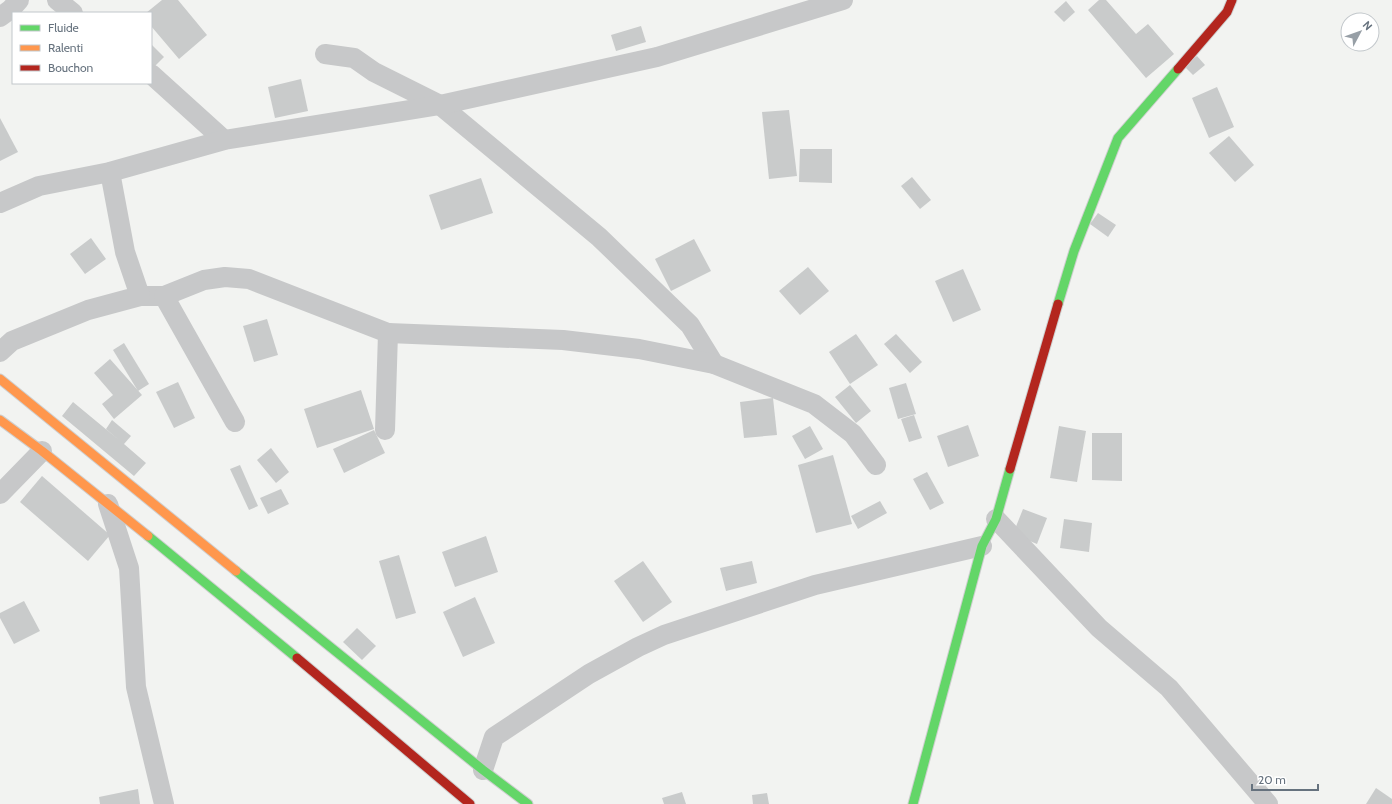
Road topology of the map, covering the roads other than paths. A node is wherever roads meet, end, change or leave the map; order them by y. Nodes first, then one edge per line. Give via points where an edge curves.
1 (19, 0) edge
2 (57, 0) edge
3 (843, 0) edge
4 (1232, 0) edge
5 (72, 12) edge
6 (0, 17) edge
7 (325, 54) dead end
8 (152, 75) edge
9 (440, 105) junction
10 (224, 140) junction
11 (110, 172) junction
12 (0, 203) edge
13 (140, 296) junction
14 (164, 296) junction
15 (388, 333) junction
16 (0, 352) edge
17 (714, 364) junction
18 (0, 379) edge
19 (0, 420) edge
20 (235, 422) dead end
21 (385, 430) dead end
22 (42, 451) junction
23 (876, 465) dead end
24 (0, 494) edge
25 (108, 504) junction
26 (996, 519) junction
27 (982, 546) junction
28 (483, 770) junction
29 (164, 804) edge
30 (470, 804) edge
31 (528, 804) edge
32 (913, 804) edge
33 (1268, 804) edge

1 - 6 street
2 - 5 street
3 - 9 street via 657,57
4 - 26 main road via 1227,12 1118,138 1074,251
7 - 9 street via 354,58 374,72
8 - 10 street
9 - 10 street
9 - 17 street via 599,237 690,326
10 - 11 street
11 - 12 street via 39,186
11 - 13 street via 125,252
13 - 14 street
13 - 16 street via 88,310 12,341
14 - 15 street via 204,280 225,277 249,279
14 - 20 street
15 - 17 street via 563,340 639,349
15 - 21 street
17 - 23 street via 814,404 853,434
18 - 28 main road
19 - 22 main road
22 - 24 street
22 - 25 main road
25 - 29 street via 129,568 136,687
25 - 30 main road via 284,647
26 - 27 main road
26 - 33 street via 1099,628 1169,688
27 - 28 street via 815,584 664,635 589,674 494,737
27 - 32 main road
28 - 31 main road

